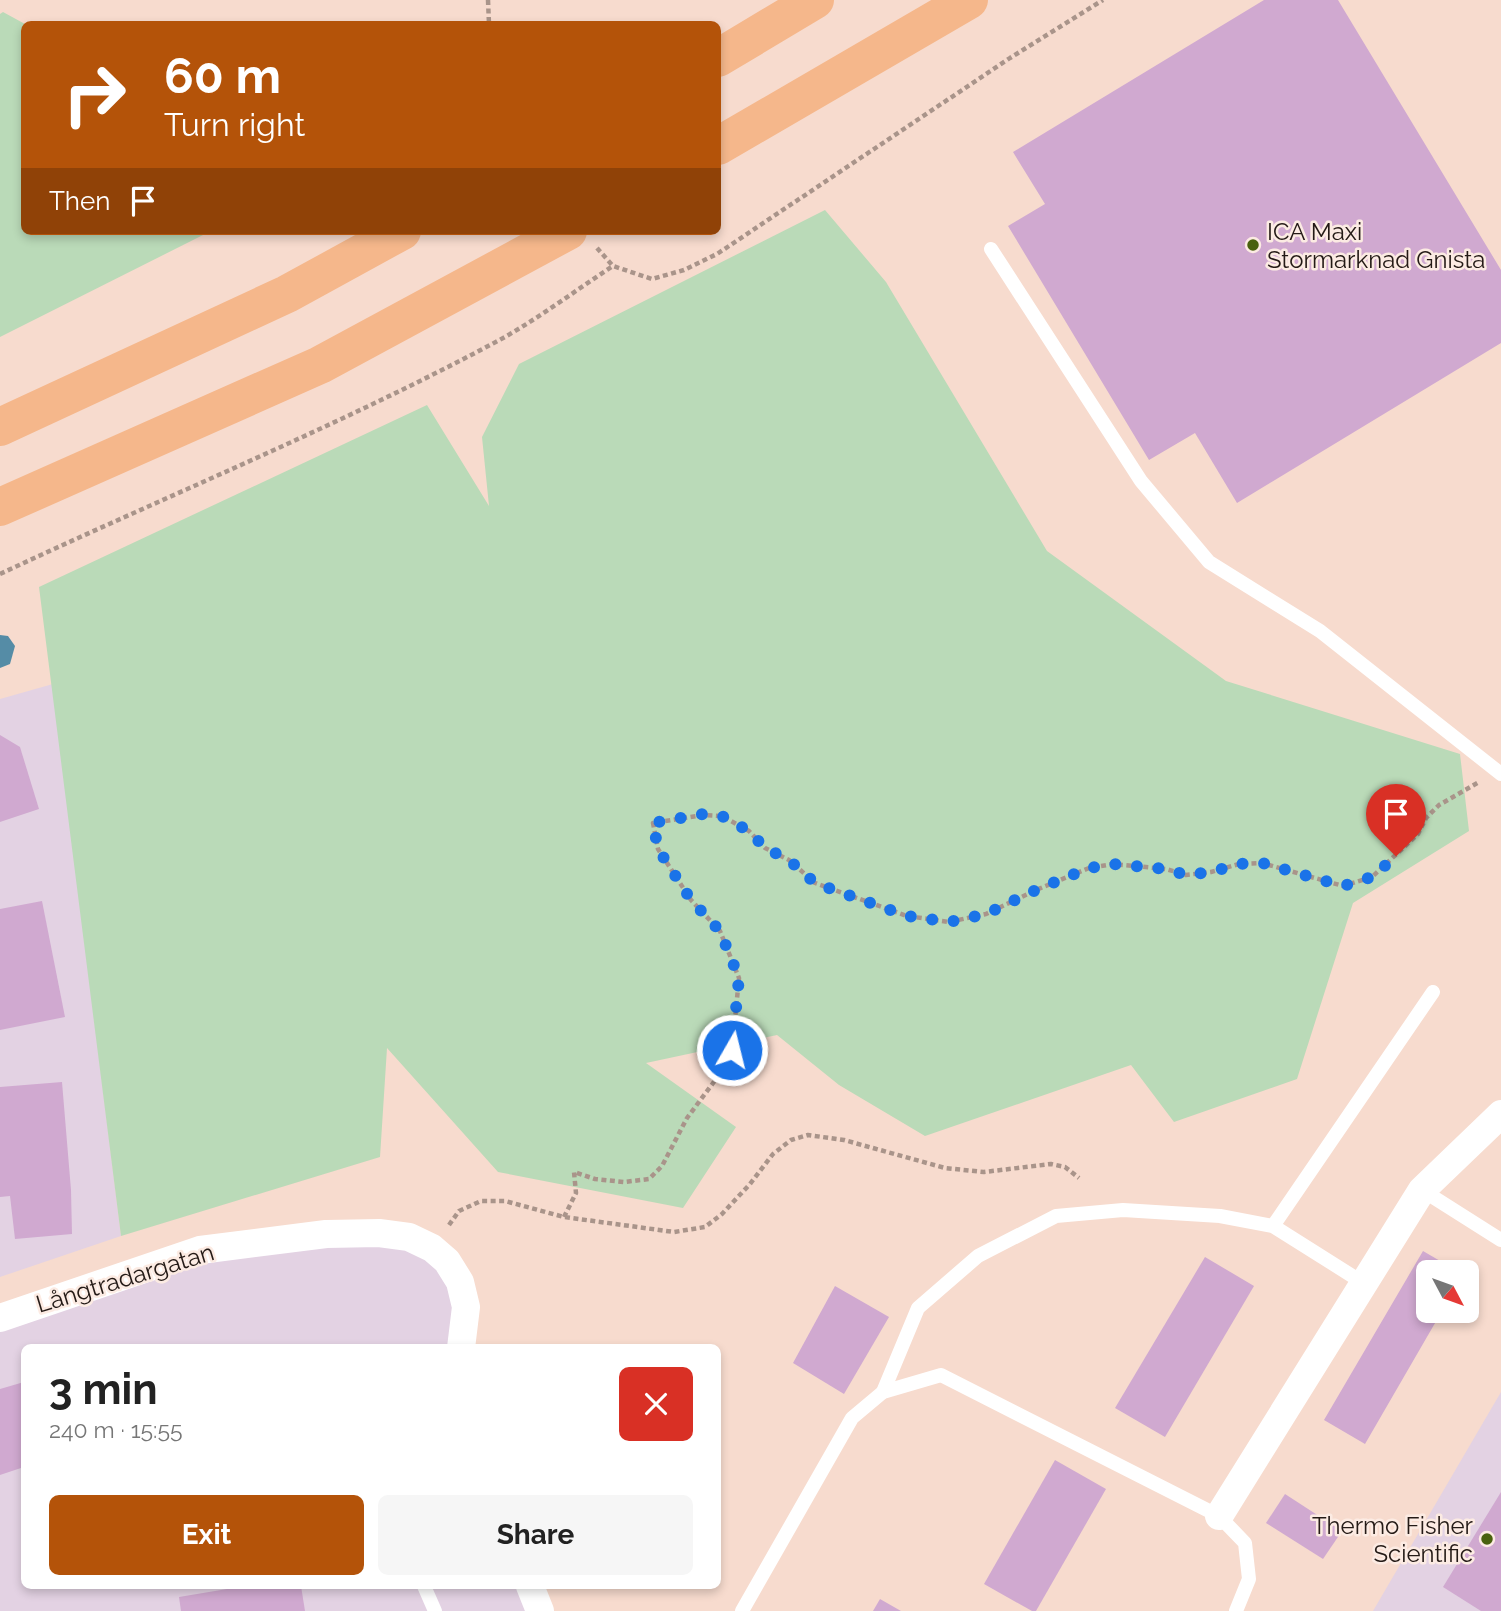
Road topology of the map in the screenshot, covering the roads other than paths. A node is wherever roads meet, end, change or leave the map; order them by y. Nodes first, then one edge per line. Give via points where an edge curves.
1 (815, 0) edge
2 (969, 0) edge
3 (721, 56) edge
4 (721, 144) edge
5 (395, 235) edge
6 (581, 237) edge
7 (991, 249) dead end
8 (0, 427) edge
9 (0, 507) edge
10 (1499, 773) edge
11 (1433, 992) dead end
12 (1501, 1114) edge
13 (1422, 1190) junction
14 (1273, 1226) junction
15 (1501, 1240) edge
16 (1365, 1284) junction
17 (0, 1318) edge
18 (461, 1344) edge
19 (883, 1392) junction
20 (1219, 1516) junction
21 (425, 1589) edge
22 (531, 1589) edge
23 (435, 1611) edge
24 (540, 1611) edge
25 (742, 1611) edge
26 (1236, 1611) edge

1 - 3 highway
2 - 4 highway
5 - 8 highway via 287,294
6 - 9 highway via 320,365
7 - 10 lane via 1141,481 1209,562 1320,631
11 - 14 lane
12 - 13 street
13 - 15 lane
13 - 16 street
14 - 16 lane
14 - 19 lane via 1220,1216 1123,1210 1056,1216 978,1256 918,1308
16 - 20 street
17 - 18 street, Långtradargatan via 200,1250 326,1234 379,1233 409,1237 447,1261 460,1282 466,1307
19 - 20 lane via 941,1375
19 - 25 lane via 852,1418
20 - 26 lane via 1245,1543 1249,1579
21 - 23 lane
22 - 24 street

